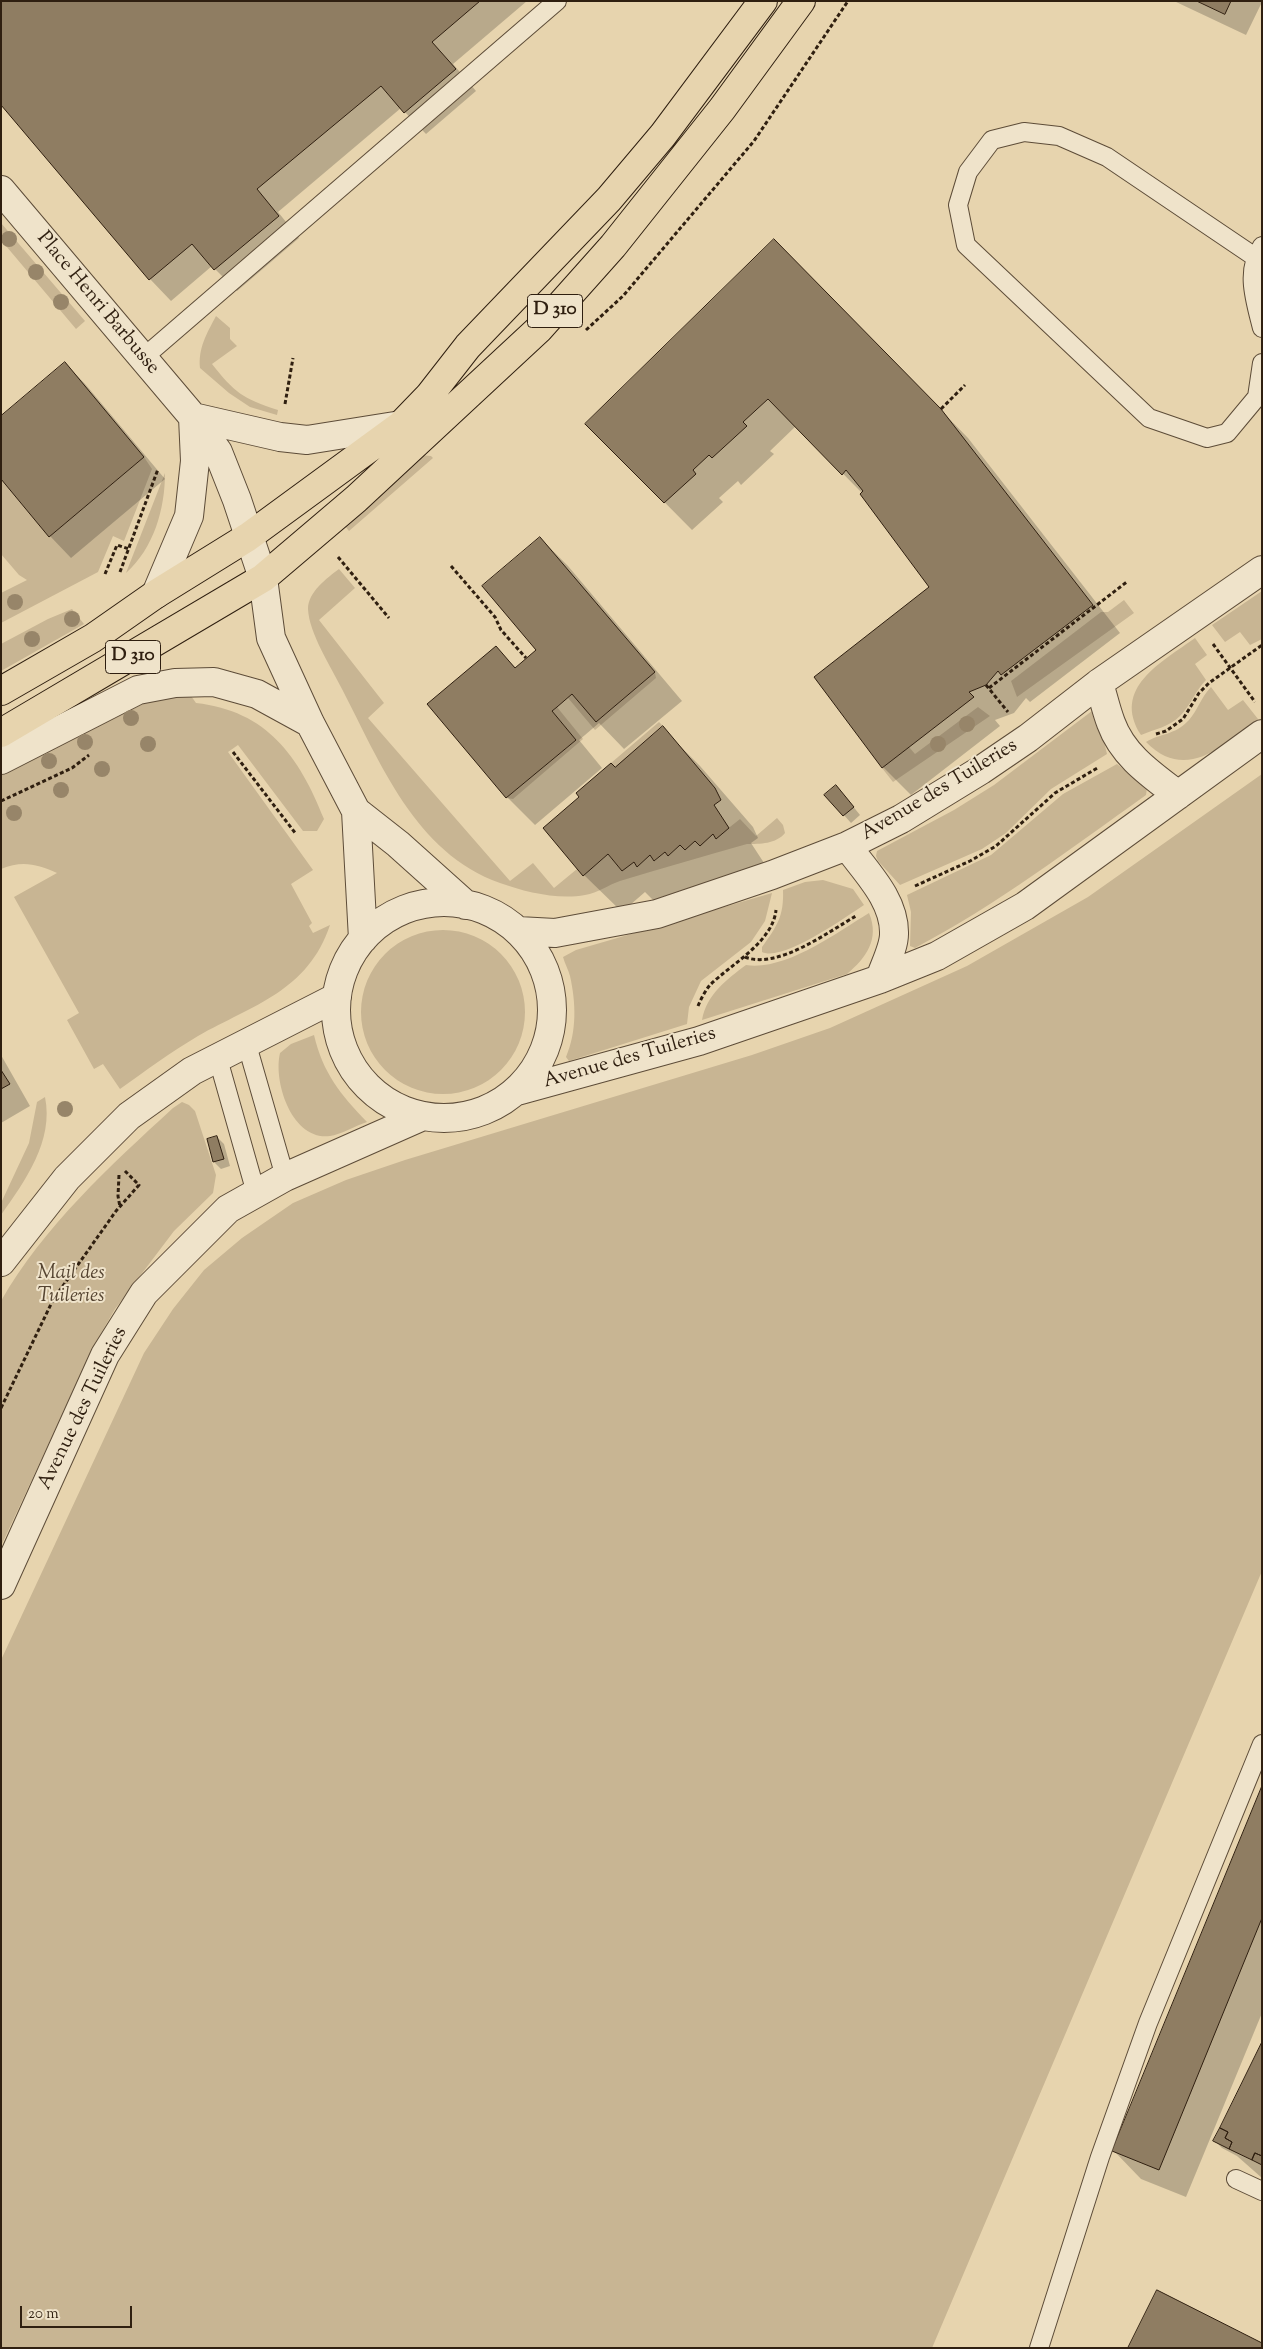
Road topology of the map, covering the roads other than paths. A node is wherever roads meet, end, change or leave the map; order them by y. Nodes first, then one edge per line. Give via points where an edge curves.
1 (557, 1) edge
2 (763, 1) edge
3 (801, 1) edge
4 (1, 190) edge
5 (1258, 251) edge
6 (1262, 328) edge
7 (143, 358) junction
8 (1262, 363) edge
9 (193, 417) junction
10 (401, 425) junction
11 (248, 537) junction
12 (1262, 570) edge
13 (263, 578) junction
14 (156, 594) junction
15 (1099, 683) junction
16 (1, 691) edge
17 (310, 723) junction
18 (1, 733) edge
19 (1262, 734) edge
20 (1, 760) edge
21 (1178, 795) junction
22 (356, 811) junction
23 (847, 846) junction
24 (466, 905) junction
25 (518, 931) junction
26 (363, 939) junction
27 (880, 979) junction
28 (336, 998) junction
29 (247, 1045) junction
30 (218, 1058) junction
31 (517, 1091) junction
32 (424, 1116) junction
33 (285, 1176) junction
34 (256, 1193) junction
35 (1, 1262) edge
36 (1, 1586) edge
37 (1262, 1744) edge
38 (1236, 2179) dead end
39 (1262, 2191) edge
40 (1039, 2348) edge

1 - 7 lane
2 - 10 main road, D 310 via 663,135 615,192 468,346 429,396
3 - 13 main road, D 310 via 722,109 619,239 539,329 356,499
4 - 7 street, Place Henri Barbusse
5 - 6 lane via 1252,289
5 - 8 lane via 1107,157 1059,136 1024,132 992,140 968,172 958,205 966,245 1149,418 1207,438 1227,433 1257,397
7 - 9 street, Place Henri Barbusse
9 - 10 street via 307,440
9 - 11 street, Place Henri Barbusse via 218,452
9 - 14 street via 195,461 189,516
10 - 11 main road, D 310
11 - 13 street, Place Henri Barbusse
11 - 14 main road, D 310
12 - 15 street, Avenue des Tuileries
13 - 17 street, Place Henri Barbusse via 271,638
13 - 18 main road, D 310
14 - 16 main road, D 310 via 93,638
15 - 21 street via 1111,725 1126,751
15 - 23 street, Avenue des Tuileries via 981,770 901,819
17 - 20 street via 256,694 214,682 175,684 138,690
17 - 22 street, Place Henri Barbusse
19 - 21 street, Avenue des Tuileries
21 - 27 street, Avenue des Tuileries via 989,929 937,956
22 - 24 street
22 - 26 street
23 - 25 street, Avenue des Tuileries via 657,914 555,933
23 - 27 street via 887,900 893,918 894,936
24 - 25 street via 494,914
24 - 26 street via 438,902 410,908 384,920
25 - 31 street via 540,959 552,993 551,1029 539,1063
26 - 28 street via 345,966
27 - 31 street, Avenue des Tuileries via 699,1041
28 - 29 street
28 - 32 street via 339,1033 356,1074 375,1094 398,1108
29 - 30 street
29 - 33 lane
30 - 34 lane
30 - 35 street via 192,1071 122,1124 67,1178
31 - 32 street via 489,1109 457,1118
32 - 33 street, Avenue des Tuileries
33 - 34 street, Avenue des Tuileries
34 - 36 street, Avenue des Tuileries via 228,1209 144,1293 105,1355
37 - 40 lane via 1148,2023 1100,2157
38 - 39 lane

